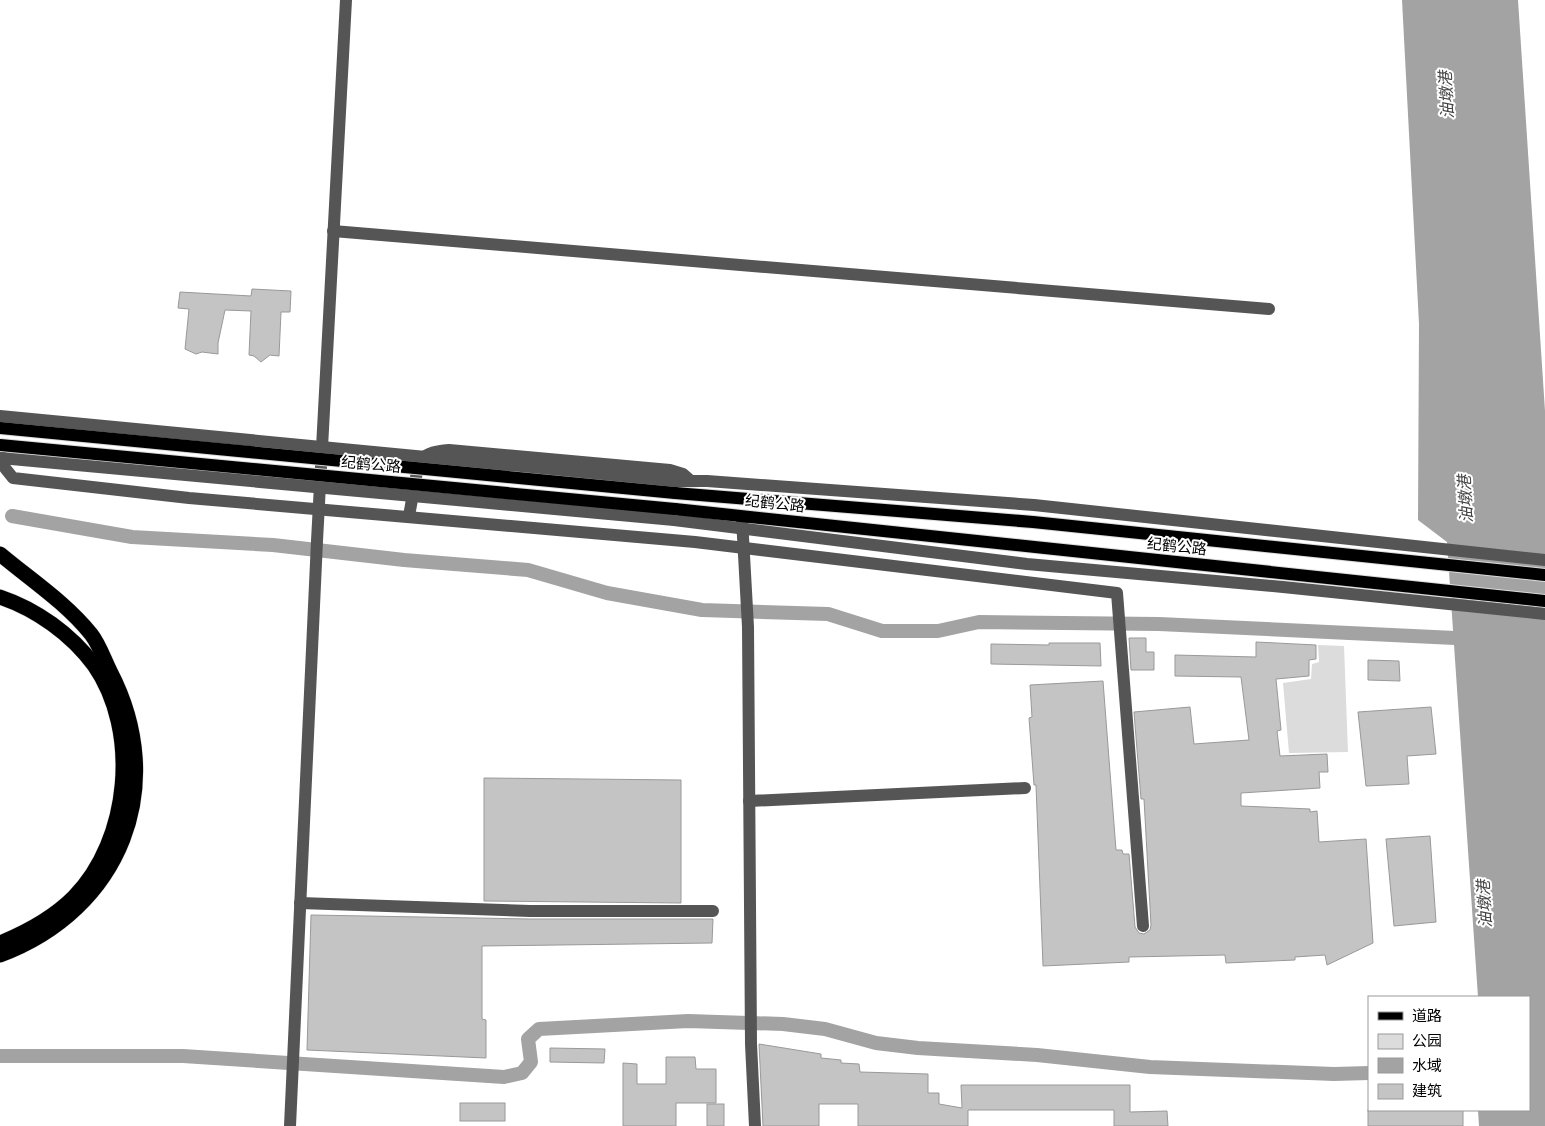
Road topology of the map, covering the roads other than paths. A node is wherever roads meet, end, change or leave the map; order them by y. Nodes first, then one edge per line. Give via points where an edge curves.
1 (346, 0) edge
2 (333, 231) junction
3 (1269, 309) dead end
4 (0, 416) edge
5 (0, 428) edge
6 (0, 445) edge
7 (0, 453) edge
8 (0, 458) edge
9 (692, 481) junction
10 (676, 487) junction
11 (319, 508) junction
12 (675, 515) junction
13 (409, 516) junction
14 (742, 521) junction
15 (742, 548) junction
16 (0, 554) edge
17 (1545, 560) edge
18 (1545, 575) edge
19 (0, 597) edge
20 (1545, 601) edge
21 (1545, 614) edge
22 (1025, 788) dead end
23 (749, 801) junction
24 (300, 903) junction
25 (713, 911) dead end
26 (1143, 926) dead end
27 (19, 942) junction
28 (0, 943) edge
29 (0, 955) edge
30 (290, 1126) edge
31 (755, 1126) edge

1 - 2 street
2 - 3 street
2 - 11 street
4 - 10 street, bridge
5 - 10 main road, 纪鹤公路, bridge
6 - 12 main road, 纪鹤公路, bridge
7 - 11 street via 13,478 189,498
8 - 12 street, bridge
9 - 10 street
9 - 13 street via 670,470 436,451 420,461
9 - 17 street via 1034,505
10 - 18 main road, 纪鹤公路
11 - 13 street
11 - 24 street
12 - 14 main road, 纪鹤公路
13 - 15 street
14 - 15 street
14 - 20 main road, 纪鹤公路 via 1030,547
14 - 21 street via 1027,564 1283,586
15 - 23 street via 748,626
15 - 26 street via 1117,593
16 - 27 highway via 50,592 92,635 121,693 132,728 136,764 134,800 125,836 108,871 82,903 51,930
19 - 27 highway via 47,620 72,640 94,666 120,729 123,763 121,798 114,832 98,865 74,897
22 - 23 street
23 - 31 street via 750,1006
24 - 25 street via 530,911
24 - 30 street
27 - 28 highway
27 - 29 highway

